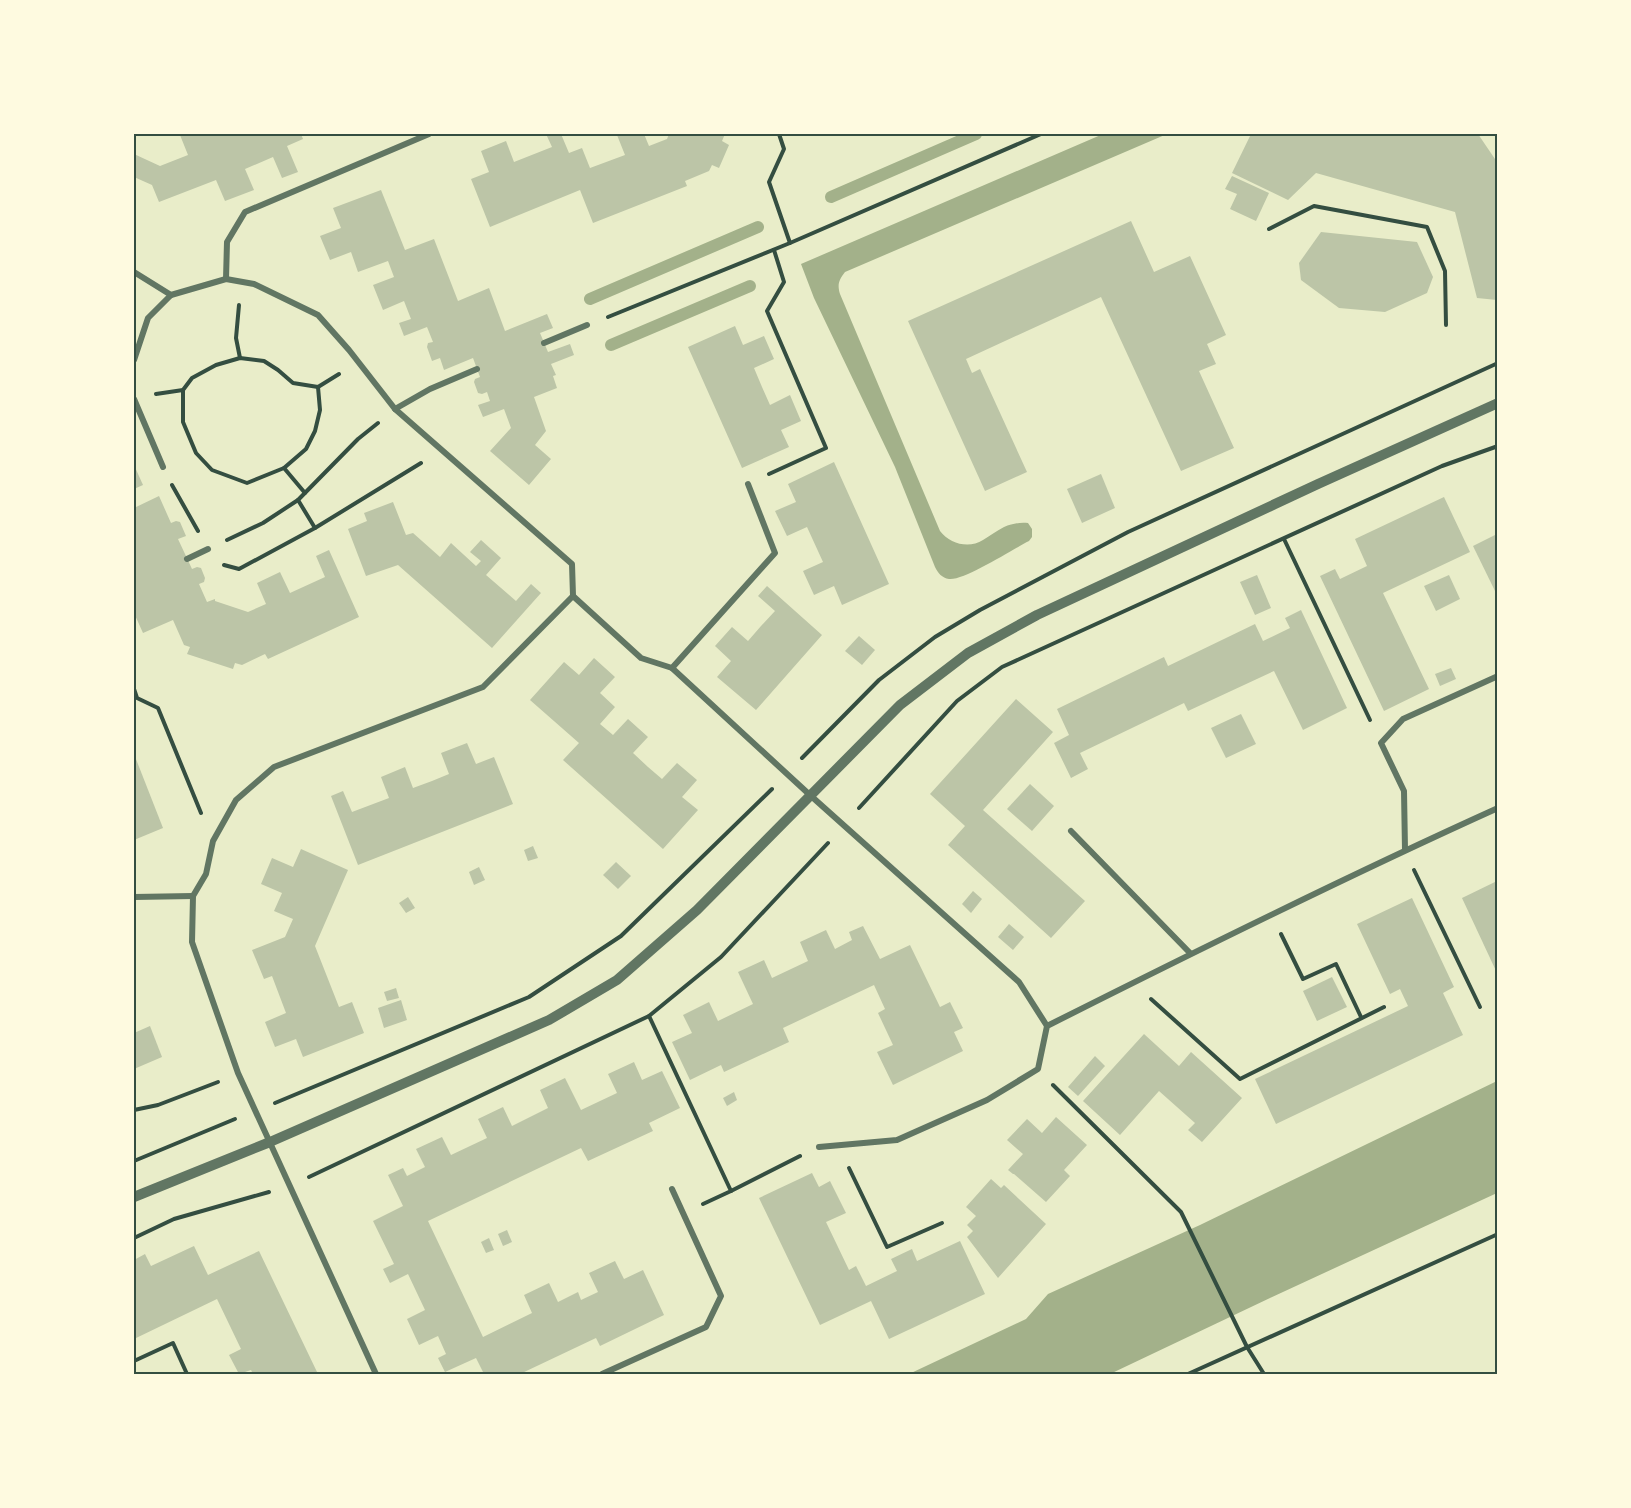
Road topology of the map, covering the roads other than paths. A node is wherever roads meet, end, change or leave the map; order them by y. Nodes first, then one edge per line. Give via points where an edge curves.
1 (429, 134) edge
2 (134, 272) edge
3 (226, 279) junction
4 (171, 295) junction
5 (587, 325) road end
6 (544, 343) dead end
7 (134, 360) edge
8 (477, 369) dead end
9 (134, 399) edge
10 (1497, 403) edge
11 (395, 409) junction
12 (163, 467) road end
13 (748, 484) road end
14 (208, 549) road end
15 (187, 559) dead end
16 (573, 596) junction
17 (672, 668) junction
18 (1497, 676) edge
19 (811, 796) junction
20 (1497, 808) edge
21 (1071, 831) dead end
22 (1405, 850) junction
23 (193, 896) junction
24 (134, 897) edge
25 (1190, 953) junction
26 (1047, 1026) junction
27 (270, 1142) junction
28 (819, 1147) road end
29 (672, 1189) dead end
30 (134, 1197) edge
31 (376, 1374) edge
32 (602, 1374) edge

1 - 3 street via 245,212 227,242
2 - 4 street
3 - 4 street
3 - 11 street via 254,284 318,315
4 - 7 street via 148,318
5 - 6 street
8 - 11 street
9 - 12 street
10 - 19 street via 1037,615 968,653 900,705
11 - 16 street via 572,564
13 - 17 street via 775,553
14 - 15 street
16 - 17 street via 641,658
16 - 23 street via 483,687 274,767 236,800 213,841 206,874
17 - 19 street
18 - 22 street via 1403,719 1381,743 1404,792
19 - 26 street via 1019,982
19 - 27 street via 697,910 617,980 549,1020
20 - 22 street
21 - 25 street
22 - 25 street
23 - 24 street
23 - 27 street via 192,942 238,1073
25 - 26 street
26 - 28 street via 1038,1069 987,1100 897,1140
27 - 30 street
27 - 31 street
29 - 32 street via 721,1296 706,1327

